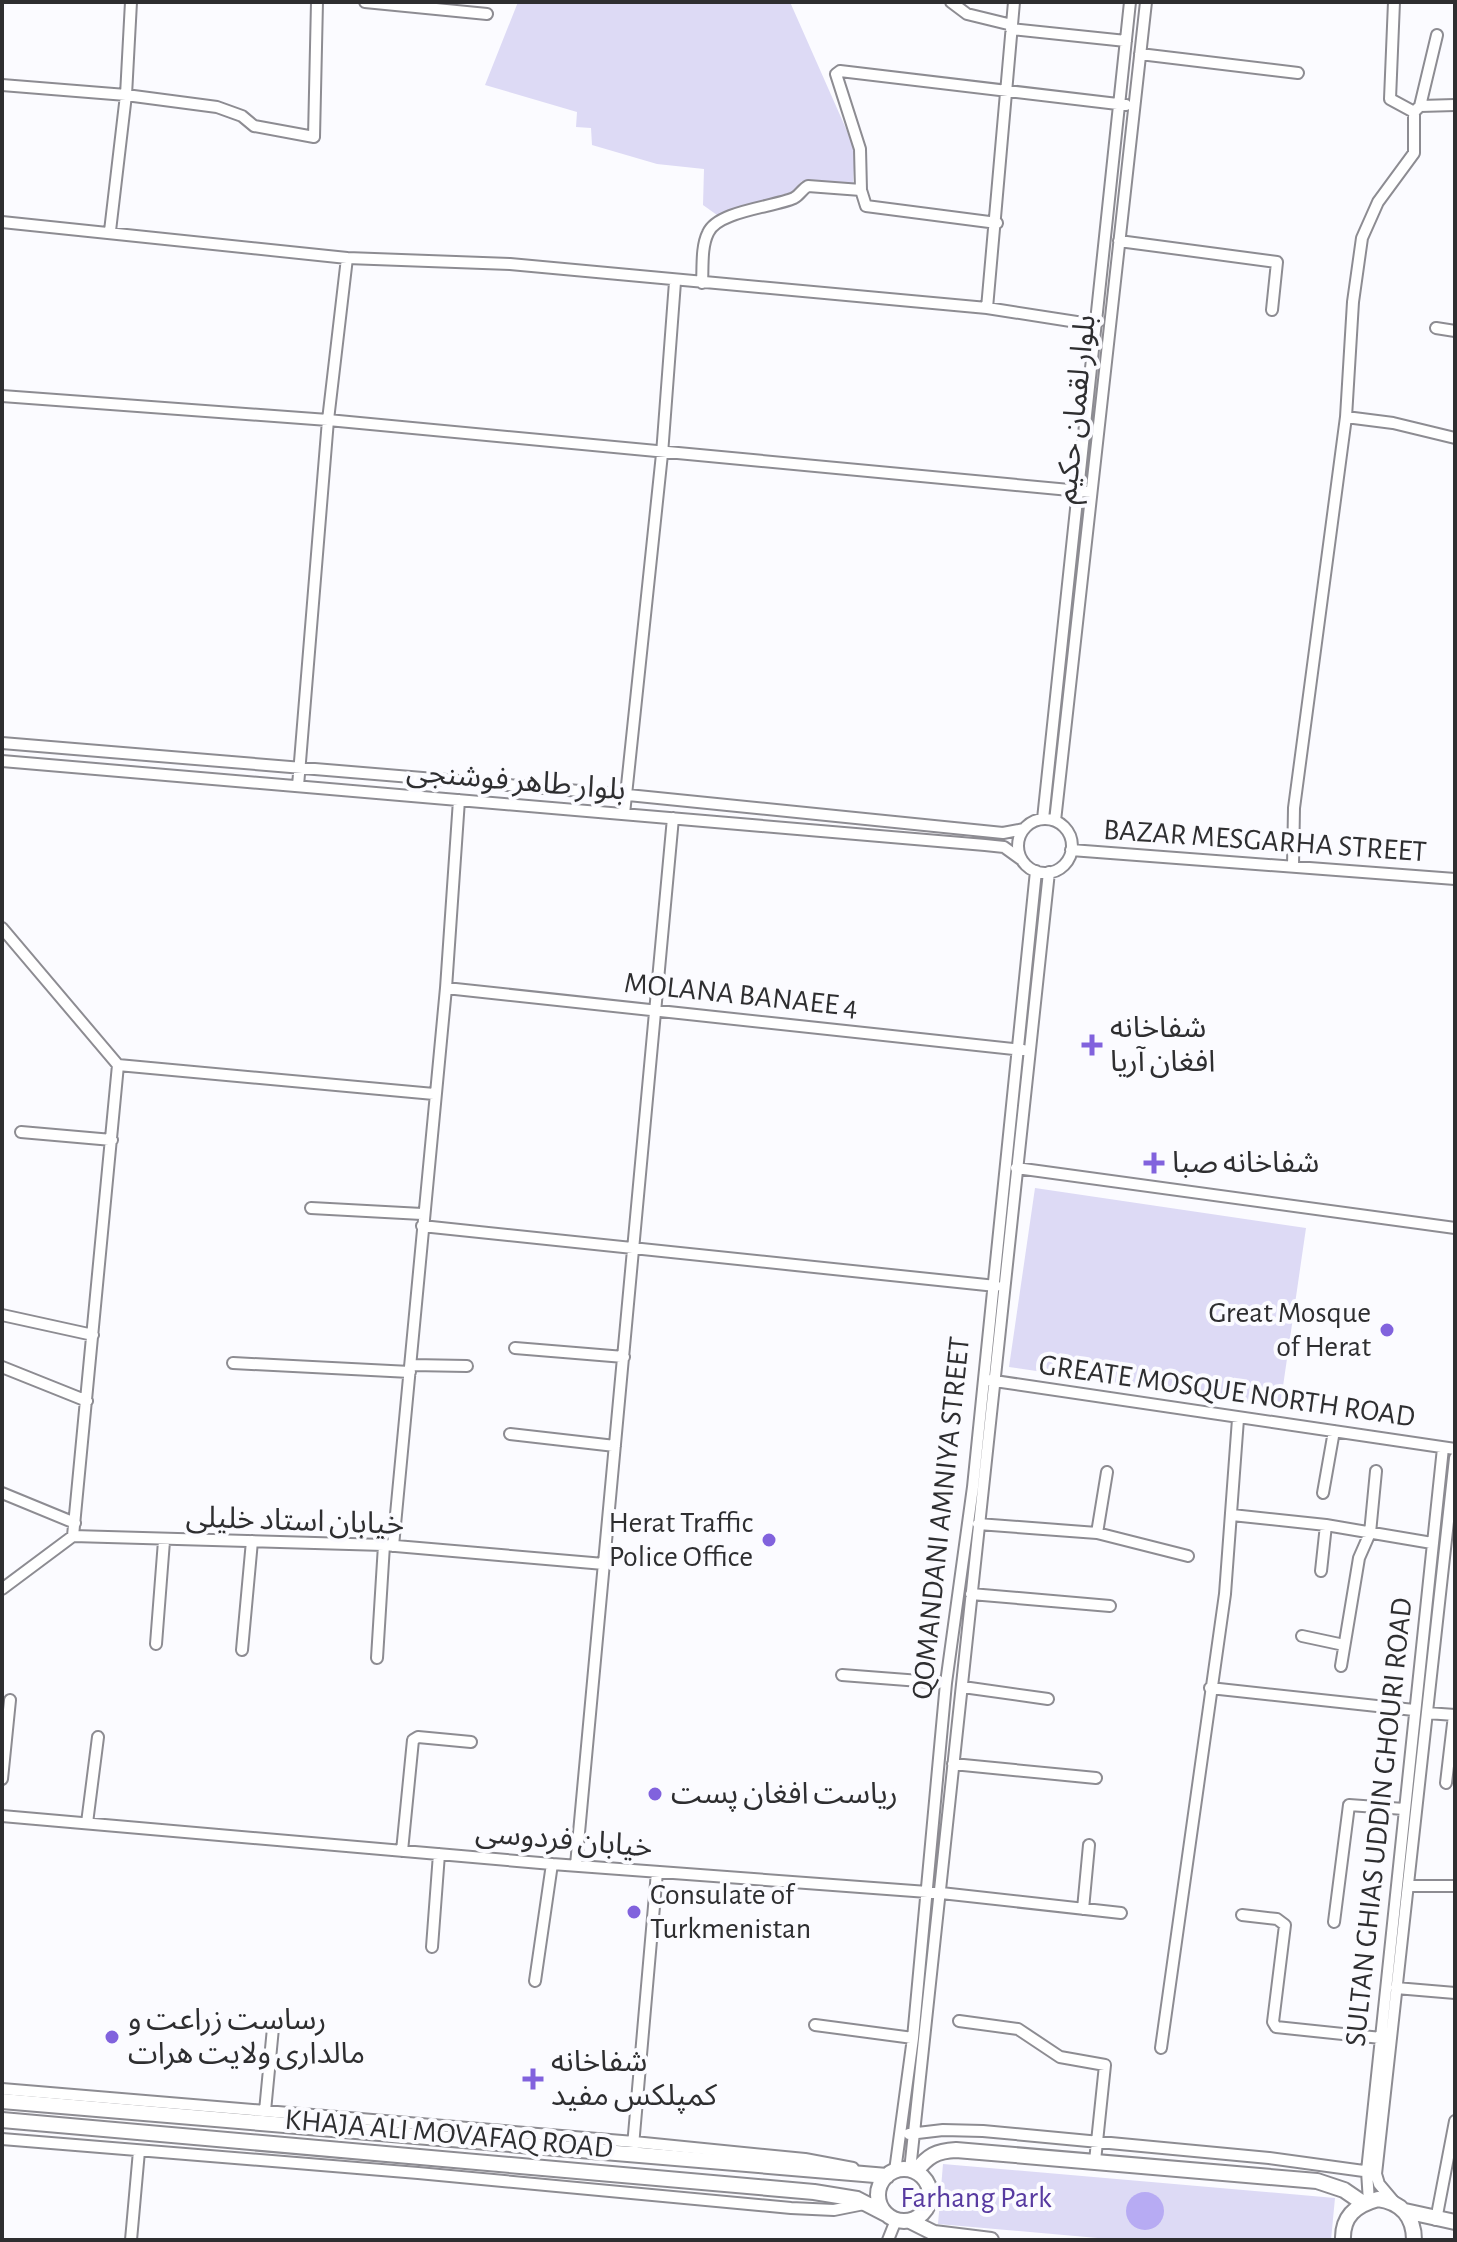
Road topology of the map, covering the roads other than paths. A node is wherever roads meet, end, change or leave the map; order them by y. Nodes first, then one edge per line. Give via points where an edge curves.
1 (131, 2) edge
2 (317, 2) edge
3 (365, 2) edge
4 (951, 2) edge
5 (1014, 2) edge
6 (1130, 2) edge
7 (1146, 2) edge
8 (1394, 2) edge
9 (487, 14) dead end
10 (1012, 27) junction
11 (1437, 35) dead end
12 (1126, 41) junction
13 (1140, 54) junction
14 (1298, 73) dead end
15 (2, 85) edge
16 (1005, 93) junction
17 (126, 95) junction
18 (1120, 105) junction
19 (1455, 105) edge
20 (1133, 106) junction
21 (1417, 109) junction
22 (861, 190) junction
23 (2, 222) edge
24 (997, 223) junction
25 (110, 231) junction
26 (1119, 241) junction
27 (347, 258) junction
28 (675, 282) junction
29 (702, 283) junction
30 (987, 308) junction
31 (1272, 310) dead end
32 (1096, 325) junction
33 (1436, 328) dead end
34 (1455, 331) edge
35 (2, 396) edge
36 (1346, 417) junction
37 (328, 420) junction
38 (1455, 438) edge
39 (662, 454) junction
40 (1078, 491) junction
41 (1091, 492) junction
42 (2, 743) edge
43 (2, 761) edge
44 (298, 767) junction
45 (298, 786) junction
46 (628, 795) junction
47 (459, 800) junction
48 (624, 814) junction
49 (673, 818) junction
50 (1043, 819) junction
51 (1055, 821) junction
52 (1024, 829) junction
53 (1071, 850) junction
54 (1022, 860) junction
55 (1293, 866) junction
56 (1036, 871) junction
57 (1049, 872) junction
58 (1455, 879) edge
59 (2, 928) edge
60 (446, 988) junction
61 (656, 1009) junction
62 (1016, 1049) junction
63 (1029, 1051) junction
64 (118, 1065) junction
65 (434, 1094) junction
66 (21, 1132) dead end
67 (112, 1140) junction
68 (1016, 1168) junction
69 (311, 1208) dead end
70 (422, 1220) junction
71 (1455, 1228) edge
72 (633, 1249) junction
73 (991, 1284) junction
74 (1004, 1288) junction
75 (2, 1315) edge
76 (93, 1335) junction
77 (515, 1348) dead end
78 (624, 1357) junction
79 (233, 1363) dead end
80 (467, 1366) dead end
81 (2, 1367) edge
82 (411, 1369) junction
83 (988, 1379) junction
84 (87, 1401) junction
85 (1238, 1419) junction
86 (1334, 1431) junction
87 (510, 1434) dead end
88 (615, 1446) junction
89 (1443, 1448) junction
90 (1455, 1449) edge
91 (1455, 1458) edge
92 (1376, 1471) dead end
93 (1107, 1472) dead end
94 (2, 1493) edge
95 (1323, 1493) dead end
96 (1232, 1515) junction
97 (75, 1523) junction
98 (978, 1524) junction
99 (1326, 1525) junction
100 (1097, 1533) junction
101 (1370, 1533) junction
102 (73, 1536) junction
103 (164, 1541) junction
104 (252, 1541) junction
105 (1432, 1543) junction
106 (389, 1546) junction
107 (1188, 1556) dead end
108 (604, 1564) junction
109 (1321, 1571) dead end
110 (2, 1589) edge
111 (971, 1594) junction
112 (1110, 1606) dead end
113 (1302, 1636) dead end
114 (156, 1644) dead end
115 (1344, 1645) junction
116 (242, 1650) dead end
117 (377, 1658) dead end
118 (1341, 1666) dead end
119 (842, 1675) dead end
120 (946, 1683) junction
121 (963, 1687) junction
122 (1210, 1688) junction
123 (1048, 1699) dead end
124 (10, 1700) dead end
125 (1414, 1710) junction
126 (1427, 1713) junction
127 (1455, 1715) edge
128 (98, 1737) dead end
129 (471, 1742) dead end
130 (953, 1764) junction
131 (1096, 1778) dead end
132 (2, 1779) edge
133 (1446, 1783) dead end
134 (1404, 1809) junction
135 (2, 1816) edge
136 (87, 1823) junction
137 (1089, 1845) dead end
138 (402, 1851) junction
139 (439, 1854) junction
140 (552, 1864) junction
141 (576, 1865) junction
142 (657, 1872) junction
143 (1408, 1886) junction
144 (1455, 1886) edge
145 (925, 1893) junction
146 (941, 1893) junction
147 (1083, 1909) junction
148 (1121, 1913) dead end
149 (1242, 1915) dead end
150 (1334, 1922) dead end
151 (432, 1947) dead end
152 (535, 1981) dead end
153 (1396, 1988) junction
154 (1455, 1993) edge
155 (959, 2021) dead end
156 (815, 2025) dead end
157 (273, 2028) dead end
158 (913, 2038) junction
159 (1381, 2038) junction
160 (1161, 2048) dead end
161 (2, 2089) edge
162 (2, 2101) edge
163 (265, 2111) junction
164 (2, 2120) edge
165 (1455, 2121) edge
166 (914, 2133) junction
167 (422, 2136) junction
168 (898, 2138) junction
169 (2, 2139) edge
170 (1097, 2141) junction
171 (633, 2149) junction
172 (139, 2151) junction
173 (421, 2156) junction
174 (1095, 2161) junction
175 (896, 2172) junction
176 (1372, 2172) junction
177 (418, 2173) junction
178 (1366, 2202) junction
179 (871, 2203) junction
180 (1400, 2208) junction
181 (897, 2218) junction
182 (1436, 2220) junction
183 (1455, 2222) edge
184 (131, 2240) edge
185 (888, 2240) edge
186 (991, 2240) edge
187 (1343, 2240) edge
188 (1414, 2240) edge

1 - 17 street
2 - 17 street via 314,137 254,126 217,107
3 - 9 street
4 - 10 street via 967,14
5 - 10 street
6 - 12 street, بلوار لقمان حکیم
7 - 13 street, بلوار لقمان حکیم
8 - 21 street via 1390,99
10 - 12 street
10 - 16 street
11 - 21 street
12 - 18 street, بلوار لقمان حکیم
13 - 14 street
13 - 20 street, بلوار لقمان حکیم
15 - 17 street
16 - 18 street
16 - 22 street via 840,71 835,80 860,149
16 - 24 street
17 - 25 street
18 - 20 street
18 - 32 street, بلوار لقمان حکیم
19 - 21 street
20 - 26 street, بلوار لقمان حکیم
21 - 36 street via 1414,153 1378,202 1362,238
22 - 24 street via 866,206
22 - 29 street via 808,186 795,197 716,224 705,242
23 - 25 street
24 - 30 street
25 - 27 street
26 - 31 street via 1277,262
26 - 41 street, بلوار لقمان حکیم
27 - 28 street via 510,264
27 - 37 street
28 - 29 street
28 - 39 street
29 - 30 street
30 - 32 street
32 - 40 street, بلوار لقمان حکیم
33 - 34 street
35 - 37 street
36 - 38 street
36 - 55 street via 1294,808
37 - 39 street
37 - 44 street
39 - 40 street
39 - 46 street
40 - 41 street
40 - 50 street, بلوار لقمان حکیم
41 - 51 street, بلوار لقمان حکیم
42 - 44 street, بلوار طاهر فوشنجی
43 - 45 street, بلوار طاهر فوشنجی
44 - 45 street
44 - 46 street, بلوار طاهر فوشنجی
45 - 47 street, بلوار طاهر فوشنجی
46 - 48 street
46 - 52 street, بلوار طاهر فوشنجی via 1003,833
47 - 48 street, بلوار طاهر فوشنجی
47 - 60 street
48 - 49 street, بلوار طاهر فوشنجی
49 - 54 street, بلوار طاهر فوشنجی via 1004,847
49 - 61 street
50 - 51 street
50 - 52 street
51 - 53 street via 1068,833
52 - 54 street via 1018,841
53 - 55 street, BAZAR MESGARHA STREET
53 - 57 street via 1064,864
54 - 56 street
55 - 58 street, BAZAR MESGARHA STREET
56 - 57 street
56 - 62 street, QOMANDANI AMNIYA STREET
57 - 63 street, QOMANDANI AMNIYA STREET
59 - 64 street
60 - 61 street, MOLANA BANAEE 4
60 - 65 street
61 - 62 street, MOLANA BANAEE 4
61 - 72 street
62 - 63 street, MOLANA BANAEE 4
62 - 73 street, QOMANDANI AMNIYA STREET
63 - 68 street, QOMANDANI AMNIYA STREET
64 - 65 street
64 - 67 street
65 - 70 street
66 - 67 street
67 - 76 street
68 - 71 street
68 - 74 street, QOMANDANI AMNIYA STREET
69 - 70 street
70 - 72 street
70 - 82 street
72 - 73 street
72 - 78 street
73 - 74 street
73 - 83 street, QOMANDANI AMNIYA STREET
74 - 83 street, QOMANDANI AMNIYA STREET
75 - 76 street
76 - 84 street
77 - 78 street
78 - 88 street
79 - 82 street
80 - 82 street
81 - 84 street
82 - 106 street
83 - 85 street, GREATE MOSQUE NORTH ROAD
83 - 98 street, QOMANDANI AMNIYA STREET
83 - 120 street, QOMANDANI AMNIYA STREET
84 - 97 street
85 - 86 street, GREATE MOSQUE NORTH ROAD
85 - 96 street
86 - 89 street, GREATE MOSQUE NORTH ROAD
86 - 95 street
87 - 88 street
88 - 108 street
89 - 90 street, GREATE MOSQUE NORTH ROAD
89 - 105 street, SULTAN GHIAS UDDIN GHOURI ROAD
91 - 126 street
92 - 101 street
93 - 100 street
94 - 97 street
96 - 99 street
96 - 122 street
97 - 102 street
98 - 100 street
98 - 111 street, QOMANDANI AMNIYA STREET
99 - 101 street
99 - 109 street
100 - 107 street
101 - 105 street
101 - 115 street via 1359,1558
102 - 103 street, خیابان استاد خلیلی
102 - 110 street
103 - 104 street, خیابان استاد خلیلی
103 - 114 street
104 - 106 street, خیابان استاد خلیلی
104 - 116 street
105 - 125 street, SULTAN GHIAS UDDIN GHOURI ROAD
106 - 108 street, خیابان استاد خلیلی
106 - 117 street
108 - 141 street
111 - 112 street
111 - 121 street, QOMANDANI AMNIYA STREET
113 - 115 street
115 - 118 street
119 - 120 street
120 - 145 street, QOMANDANI AMNIYA STREET
121 - 123 street
121 - 130 street, QOMANDANI AMNIYA STREET
122 - 125 street
122 - 160 street
124 - 132 street
125 - 134 street, SULTAN GHIAS UDDIN GHOURI ROAD
126 - 127 street
126 - 143 street
127 - 133 street
128 - 136 street
129 - 138 street via 413,1740
130 - 131 street
130 - 146 street, QOMANDANI AMNIYA STREET
134 - 150 street via 1349,1805
134 - 159 street, SULTAN GHIAS UDDIN GHOURI ROAD
135 - 136 street, خیابان فردوسی
136 - 138 street, خیابان فردوسی
137 - 147 street
138 - 139 street, خیابان فردوسی
139 - 140 street, خیابان فردوسی
139 - 151 street
140 - 141 street, خیابان فردوسی
140 - 152 street
141 - 142 street, خیابان فردوسی
142 - 145 street, خیابان فردوسی
142 - 171 street
143 - 144 street
143 - 153 street
145 - 146 street, خیابان فردوسی
145 - 158 street, QOMANDANI AMNIYA STREET
146 - 147 street, خیابان فردوسی
146 - 166 street, QOMANDANI AMNIYA STREET
147 - 148 street, خیابان فردوسی
149 - 159 street via 1277,1919 1285,1925 1274,2025
153 - 154 street
153 - 176 street
155 - 170 street via 1018,2029 1060,2057 1105,2065
156 - 158 street
157 - 163 street
158 - 168 street, QOMANDANI AMNIYA STREET
159 - 176 street, SULTAN GHIAS UDDIN GHOURI ROAD
161 - 163 street
162 - 167 highway, KHAJA ALI MOVAFAQ ROAD
163 - 171 street
164 - 173 highway, KHAJA ALI MOVAFAQ ROAD
165 - 182 street
166 - 168 street
166 - 170 street via 983,2131
166 - 175 street, QOMANDANI AMNIYA STREET
167 - 171 highway, KHAJA ALI MOVAFAQ ROAD
167 - 173 highway
168 - 175 street, QOMANDANI AMNIYA STREET
169 - 172 street
170 - 174 street
170 - 176 street
171 - 175 highway, KHAJA ALI MOVAFAQ ROAD
172 - 177 street
172 - 184 street
173 - 177 highway
173 - 179 highway, KHAJA ALI MOVAFAQ ROAD via 814,2192
174 - 175 highway via 939,2150
174 - 178 highway via 1317,2181
175 - 181 highway via 878,2194
175 - 181 highway via 929,2187 930,2202 922,2214
176 - 178 street, SULTAN GHIAS UDDIN GHOURI ROAD
176 - 180 street
177 - 179 street via 791,2208 834,2210
178 - 180 highway via 1378,2199
178 - 187 highway via 1346,2219
179 - 181 highway, KHAJA ALI MOVAFAQ ROAD
180 - 182 highway
180 - 188 highway via 1411,2220
181 - 185 street
181 - 186 highway, KHAJA ALI MOVAFAQ ROAD via 934,2233
182 - 183 highway

